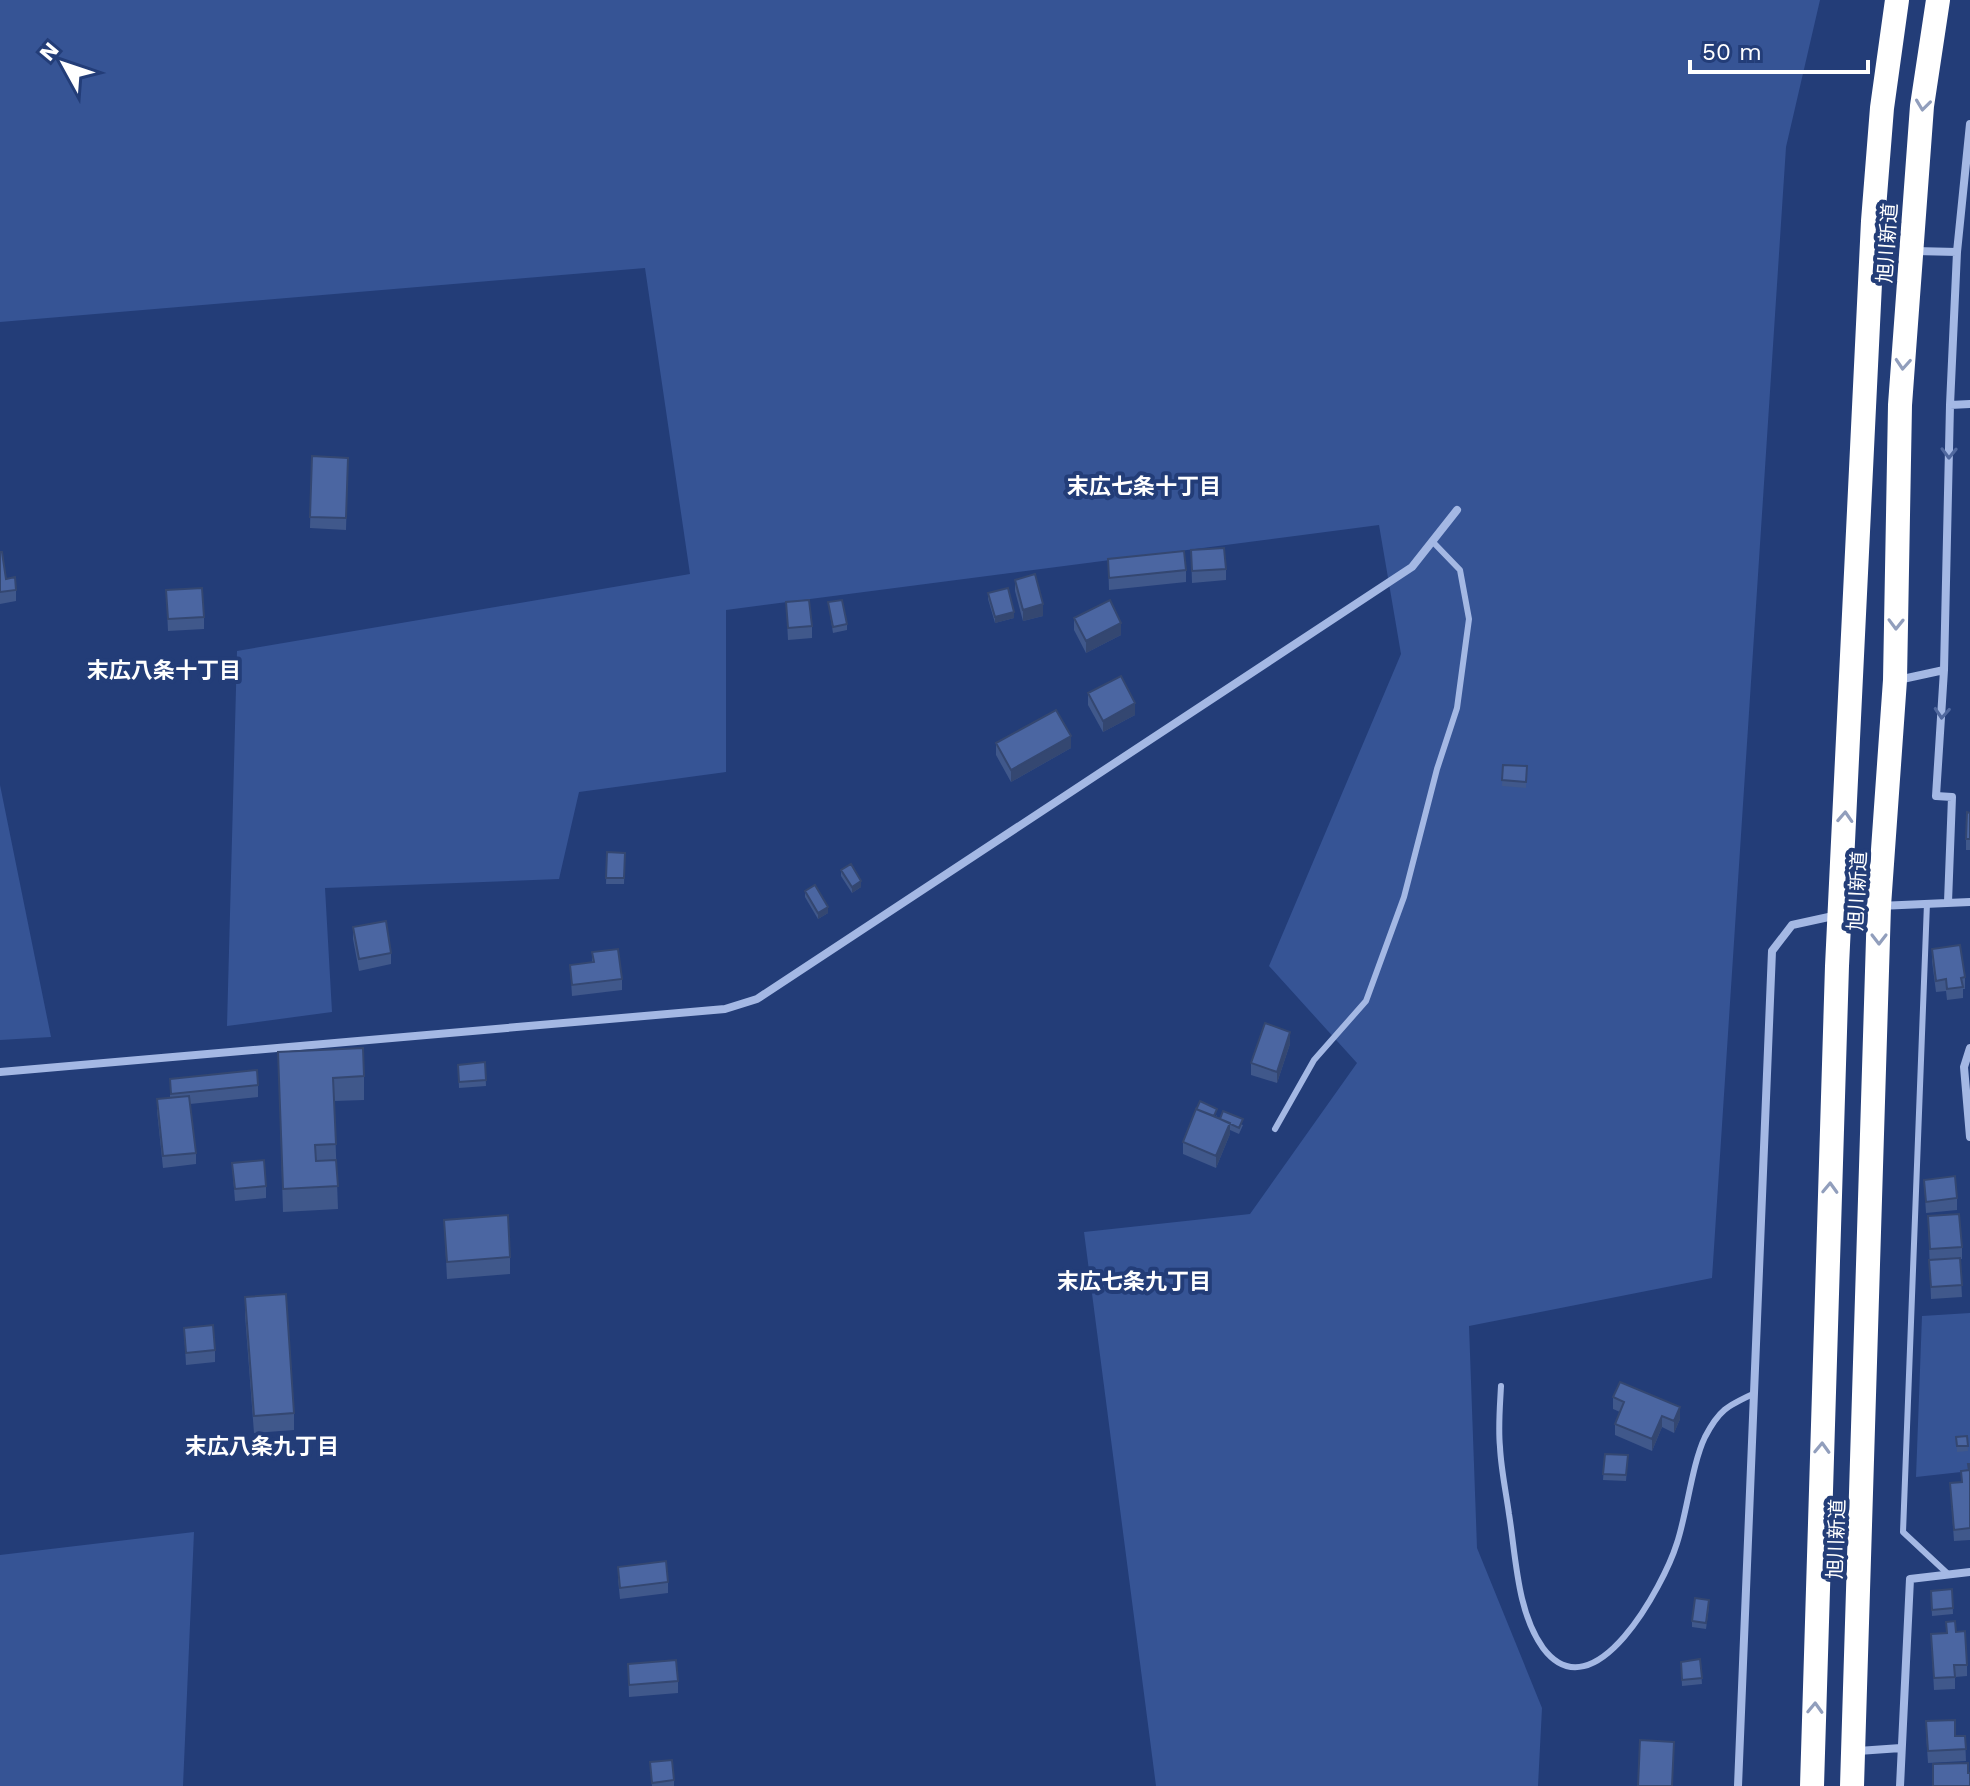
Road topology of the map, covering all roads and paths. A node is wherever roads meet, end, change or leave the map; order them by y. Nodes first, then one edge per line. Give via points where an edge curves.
1 (1897, 0) edge
2 (1938, 0) edge
3 (1970, 124) edge
4 (1910, 250) junction
5 (1957, 252) junction
6 (1970, 404) edge
7 (1950, 405) junction
8 (1457, 510) dead end
9 (1432, 541) junction
10 (1944, 670) junction
11 (1895, 680) junction
12 (1948, 902) junction
13 (1970, 902) edge
14 (1927, 903) junction
15 (1879, 906) junction
16 (1841, 913) junction
17 (1970, 1048) edge
18 (0, 1072) edge
19 (1275, 1129) dead end
20 (1970, 1137) edge
21 (1501, 1386) dead end
22 (1753, 1394) junction
23 (1970, 1572) edge
24 (1948, 1574) junction
25 (1901, 1748) junction
26 (1853, 1751) junction
27 (1738, 1786) edge
28 (1812, 1786) edge
29 (1852, 1786) edge
30 (1900, 1786) edge

16 -> 1 highway, 旭川新道 via 1873,221
2 -> 4 highway, 旭川新道 via 1922,106
3 - 5 street
4 - 5 street
4 -> 11 highway, 旭川新道 via 1900,405
5 - 7 street
6 - 7 street
7 -> 10 street
8 - 9 street
9 - 18 street via 1412,567 757,999 725,1009
9 - 19 lane via 1460,570 1469,619 1457,708 1404,897 1366,1001 1314,1060
10 - 11 street
10 -> 12 street via 1936,796 1952,797
11 - 15 highway, 旭川新道
12 - 13 street
12 - 14 street
14 - 15 street
14 - 24 lane via 1903,1532
15 - 16 street
15 -> 26 highway, 旭川新道
16 - 22 street via 1792,925 1772,951
28 -> 16 highway, 旭川新道
17 - 20 street via 1964,1067
21 - 22 lane via 1500,1448 1520,1586 1533,1635 1564,1666 1586,1668 1611,1652 1646,1609 1677,1546 1704,1439 1724,1408
22 - 27 street
23 - 24 street
24 - 25 street via 1910,1579
25 - 26 street
25 - 30 street
26 - 29 highway, 旭川新道

